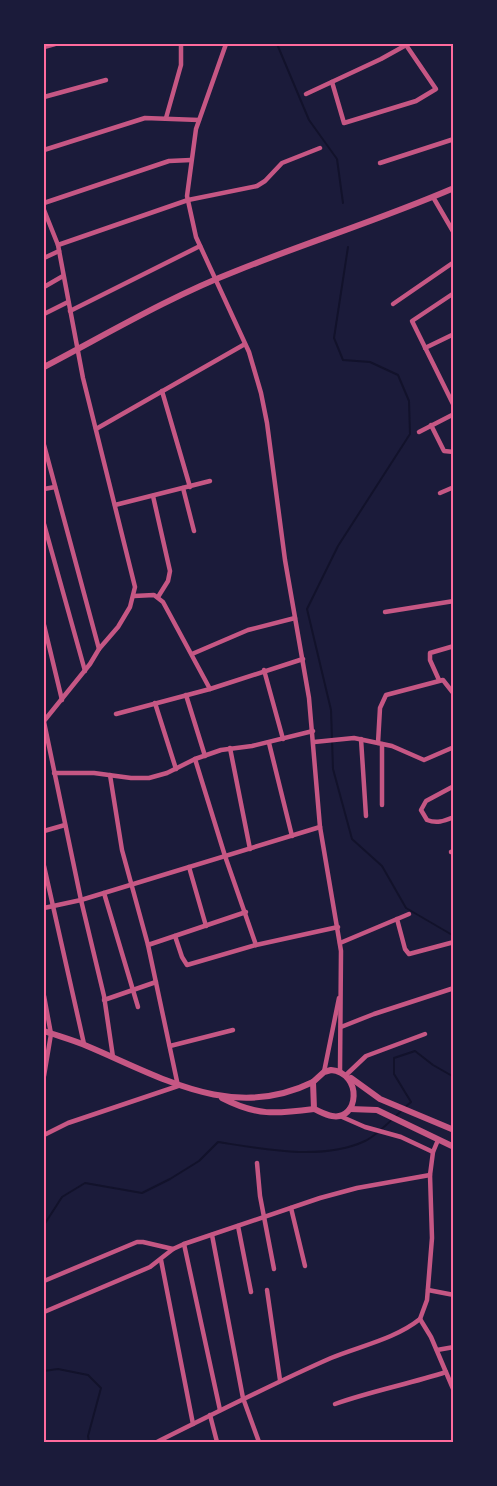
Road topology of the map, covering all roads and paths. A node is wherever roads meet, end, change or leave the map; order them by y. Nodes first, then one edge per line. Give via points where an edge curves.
1 (55, 44) edge
2 (181, 44) edge
3 (226, 44) edge
4 (407, 44) edge
5 (44, 47) edge
6 (106, 80) dead end
7 (332, 82) junction
8 (306, 94) dead end
9 (44, 97) edge
10 (166, 118) junction
11 (199, 120) junction
12 (453, 140) edge
13 (320, 148) dead end
14 (44, 150) edge
15 (191, 159) junction
16 (380, 163) dead end
17 (453, 188) edge
18 (433, 197) junction
19 (188, 201) junction
20 (44, 202) edge
21 (44, 210) edge
22 (453, 233) edge
23 (200, 246) junction
24 (58, 248) junction
25 (44, 258) edge
26 (453, 262) edge
27 (63, 276) junction
28 (44, 286) edge
29 (453, 293) edge
30 (68, 302) junction
31 (393, 304) dead end
32 (70, 311) junction
33 (44, 314) edge
34 (453, 334) edge
35 (245, 344) junction
36 (425, 348) junction
37 (78, 349) junction
38 (44, 367) edge
39 (162, 391) junction
40 (453, 406) edge
41 (453, 414) edge
42 (432, 425) junction
43 (96, 429) junction
44 (419, 432) dead end
45 (44, 445) edge
46 (453, 452) edge
47 (210, 481) dead end
48 (190, 486) junction
49 (55, 487) junction
50 (453, 487) edge
51 (183, 488) junction
52 (44, 489) edge
53 (440, 493) dead end
54 (153, 496) junction
55 (116, 505) junction
56 (44, 524) edge
57 (194, 531) dead end
58 (134, 596) junction
59 (158, 597) junction
60 (453, 601) edge
61 (385, 612) dead end
62 (295, 618) junction
63 (44, 625) edge
64 (453, 646) edge
65 (99, 649) junction
66 (192, 654) junction
67 (303, 659) junction
68 (264, 670) junction
69 (85, 671) junction
70 (439, 680) junction
71 (210, 688) junction
72 (453, 694) edge
73 (186, 695) junction
74 (62, 700) junction
75 (155, 703) junction
76 (116, 714) dead end
77 (44, 722) edge
78 (313, 731) junction
79 (284, 739) junction
80 (361, 740) junction
81 (314, 742) junction
82 (269, 743) junction
83 (380, 743) junction
84 (453, 747) edge
85 (230, 748) junction
86 (205, 756) junction
87 (195, 759) junction
88 (176, 769) junction
89 (54, 773) junction
90 (110, 775) junction
91 (453, 786) edge
92 (381, 805) dead end
93 (366, 816) dead end
94 (453, 817) edge
95 (65, 825) junction
96 (320, 827) junction
97 (44, 831) edge
98 (292, 836) junction
99 (250, 849) junction
100 (225, 856) junction
101 (44, 866) edge
102 (189, 867) junction
103 (132, 885) junction
104 (104, 893) junction
105 (81, 900) junction
106 (52, 906) junction
107 (44, 908) edge
108 (246, 912) junction
109 (410, 914) dead end
110 (397, 920) junction
111 (206, 926) junction
112 (338, 927) junction
113 (175, 936) junction
114 (453, 942) edge
115 (340, 943) junction
116 (148, 945) junction
117 (256, 945) junction
118 (156, 981) junction
119 (342, 983) junction
120 (452, 989) edge
121 (133, 990) junction
122 (453, 995) edge
123 (44, 996) edge
124 (104, 1000) junction
125 (138, 1007) dead end
126 (341, 1027) junction
127 (233, 1030) dead end
128 (44, 1031) edge
129 (51, 1034) junction
130 (425, 1034) dead end
131 (84, 1044) junction
132 (170, 1046) junction
133 (113, 1057) junction
134 (324, 1072) junction
135 (343, 1073) junction
136 (44, 1076) edge
137 (313, 1082) junction
138 (178, 1086) junction
139 (219, 1096) junction
140 (314, 1109) junction
141 (350, 1109) junction
142 (340, 1116) junction
143 (453, 1130) edge
144 (44, 1135) edge
145 (438, 1140) junction
146 (453, 1147) edge
147 (433, 1152) junction
148 (257, 1163) dead end
149 (430, 1175) junction
150 (291, 1208) junction
151 (265, 1217) junction
152 (238, 1226) junction
153 (212, 1235) junction
154 (184, 1244) junction
155 (173, 1249) junction
156 (161, 1260) junction
157 (305, 1266) dead end
158 (274, 1269) dead end
159 (44, 1281) edge
160 (267, 1290) dead end
161 (428, 1290) junction
162 (251, 1292) dead end
163 (453, 1295) edge
164 (44, 1312) edge
165 (420, 1319) junction
166 (453, 1347) edge
167 (437, 1350) junction
168 (446, 1371) junction
169 (280, 1380) junction
170 (453, 1391) edge
171 (243, 1398) junction
172 (335, 1404) dead end
173 (220, 1410) junction
174 (210, 1415) junction
175 (193, 1424) junction
176 (157, 1443) edge
177 (217, 1443) edge
178 (259, 1443) edge

1 - 5 street
2 - 10 street via 181,65
3 - 11 street
4 - 7 street
4 - 7 street via 436,89 416,101 344,123
6 - 9 street
7 - 8 street
10 - 11 street
10 - 14 street via 135,120
11 - 15 street
12 - 16 street
13 - 19 street via 282,163 257,186
15 - 19 street
15 - 20 street via 169,161
17 - 18 street
18 - 22 street
18 - 37 street via 235,271
19 - 23 street
19 - 24 street
21 - 24 street
23 - 32 street
23 - 35 street
24 - 25 street
24 - 27 street
26 - 31 street
27 - 28 street
27 - 30 street
29 - 36 street via 412,321
30 - 32 street
30 - 33 street
32 - 37 street
34 - 36 street
35 - 39 street
35 - 62 street via 267,423
36 - 40 street
37 - 38 street
37 - 43 street
39 - 43 street
39 - 48 street
41 - 42 street
42 - 44 street
42 - 46 street via 444,451
43 - 55 street
45 - 49 street
47 - 48 street
48 - 51 street
49 - 52 street
49 - 65 street
50 - 53 street
51 - 54 street
51 - 57 street
54 - 55 street
54 - 59 street via 170,570
55 - 58 street via 134,576
56 - 69 street
58 - 59 street
58 - 65 street via 118,627
59 - 66 street
60 - 61 street
62 - 66 street via 248,630
62 - 67 street
63 - 74 street
64 - 70 street via 429,656
65 - 69 street
66 - 71 street
67 - 68 street
67 - 78 street
68 - 71 street
68 - 79 street
69 - 74 street
70 - 72 street via 446,681
70 - 83 street via 383,697
71 - 73 street
73 - 75 street
73 - 86 street
74 - 77 street
75 - 76 street
75 - 88 street
77 - 89 street
78 - 79 street
78 - 81 street
79 - 82 street
80 - 81 street
80 - 83 street
80 - 93 street
81 - 96 street
82 - 85 street
82 - 98 street
83 - 84 street via 424,760
83 - 92 street
85 - 86 street
85 - 99 street
86 - 87 street
87 - 88 street
87 - 100 street
88 - 90 street via 149,778
89 - 90 street
89 - 95 street
90 - 103 street
91 - 94 street via 426,801 421,810 433,822
95 - 97 street
95 - 105 street
96 - 98 street
96 - 112 street
98 - 99 street
99 - 100 street
100 - 102 street
100 - 108 street
101 - 106 street
102 - 103 street
102 - 111 street
103 - 104 street
103 - 116 street
104 - 105 street
104 - 121 street
105 - 106 street
105 - 124 street
106 - 107 street
106 - 131 street
108 - 111 street
108 - 117 street
109 - 110 street
110 - 114 street via 409,954
110 - 115 street
111 - 113 street
112 - 115 street
112 - 117 street
113 - 116 street
113 - 117 street via 187,965
115 - 119 street
116 - 118 street
118 - 121 street
118 - 132 street
119 - 126 street
119 - 134 street
120 - 122 street
120 - 126 street
121 - 124 street
121 - 125 street
123 - 129 street
124 - 133 street
126 - 135 street
127 - 132 street
128 - 129 street
129 - 131 street
129 - 136 street
130 - 135 street via 366,1056
131 - 133 street
132 - 138 street
133 - 138 street
134 - 135 street
134 - 137 street
135 - 141 street via 351,1079
135 - 143 street via 380,1099
137 - 139 street via 272,1097
137 - 140 street
138 - 139 street
138 - 144 street via 68,1123
139 - 140 street via 258,1112
140 - 142 street
141 - 142 street
141 - 145 street via 378,1110
142 - 147 street
145 - 146 street
145 - 147 street
147 - 149 street
148 - 151 street
149 - 150 street via 357,1188
149 - 161 street via 432,1238
150 - 151 street
150 - 157 street
151 - 152 street
151 - 158 street
152 - 153 street
152 - 162 street
153 - 154 street
153 - 171 street
154 - 155 street
154 - 173 street
155 - 156 street
155 - 159 street via 137,1242
156 - 164 street
156 - 175 street
160 - 169 street
161 - 163 street
161 - 165 street
165 - 167 street
165 - 169 street via 394,1334
166 - 167 street
167 - 168 street
168 - 170 street
168 - 172 street
169 - 171 street
171 - 173 street
171 - 178 street
173 - 174 street
174 - 175 street
174 - 177 street
175 - 176 street

